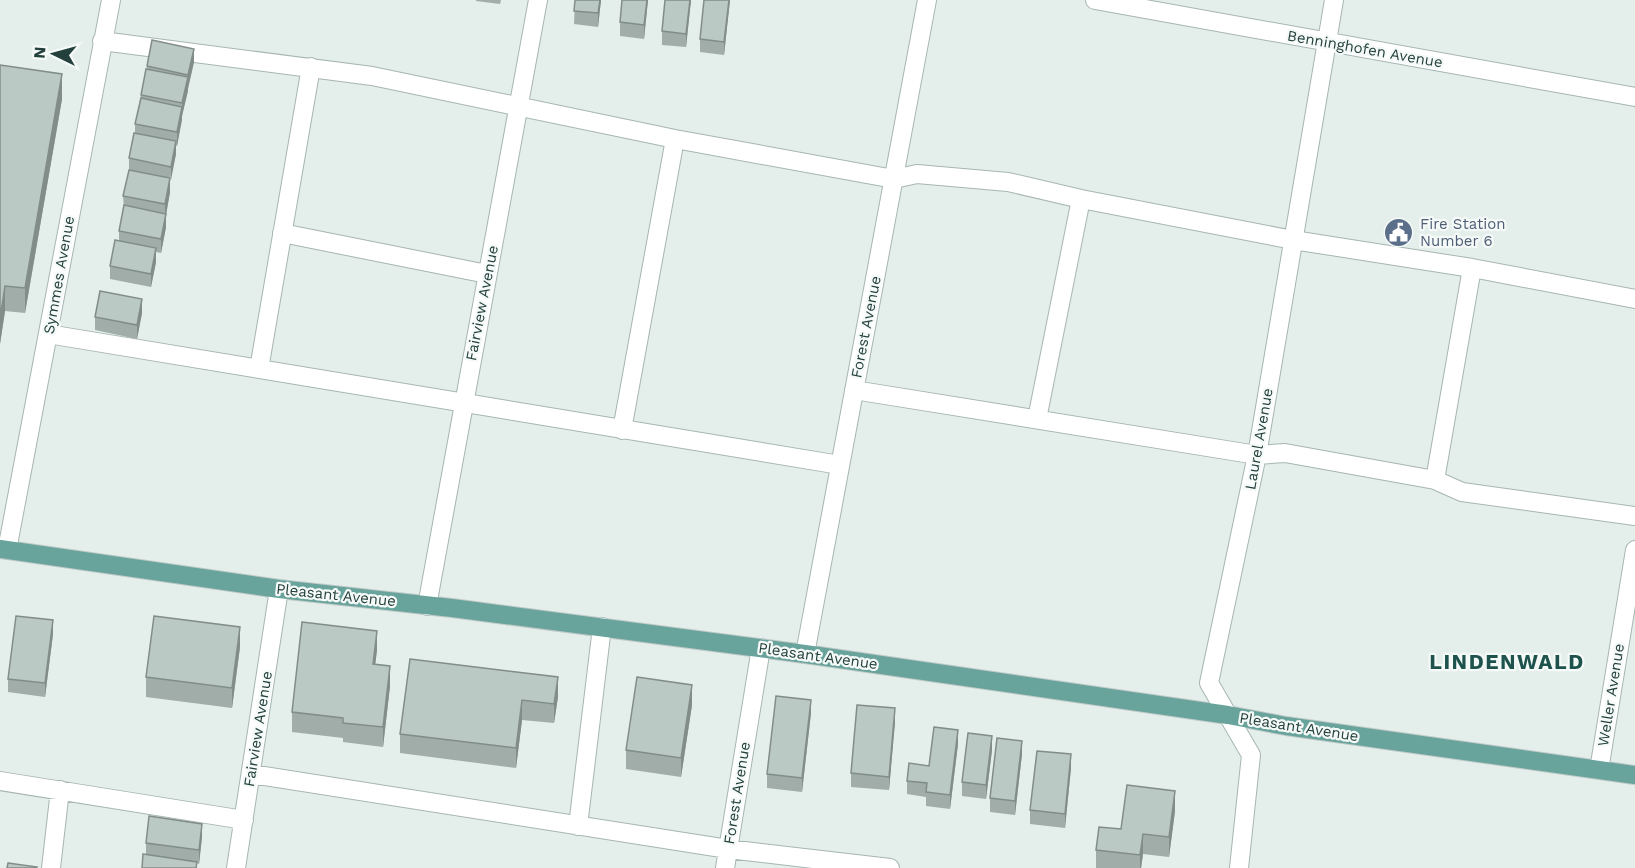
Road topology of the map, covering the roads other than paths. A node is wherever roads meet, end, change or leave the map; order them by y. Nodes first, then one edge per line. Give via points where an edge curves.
1 (111, 0) edge
2 (538, 0) edge
3 (927, 0) edge
4 (1095, 0) edge
5 (1334, 0) edge
6 (102, 41) junction
7 (1326, 43) junction
8 (311, 67) junction
9 (1635, 97) edge
10 (518, 107) junction
11 (675, 139) junction
12 (894, 179) junction
13 (1081, 199) junction
14 (282, 233) junction
15 (1293, 240) junction
16 (1472, 268) junction
17 (487, 274) junction
18 (1635, 299) edge
19 (48, 334) junction
20 (258, 369) junction
21 (854, 390) junction
22 (463, 402) junction
23 (1037, 420) junction
24 (622, 430) junction
25 (1257, 455) junction
26 (840, 465) junction
27 (1435, 480) junction
28 (1635, 516) edge
29 (4, 550) edge
30 (1635, 550) edge
31 (279, 589) junction
32 (427, 606) junction
33 (603, 627) junction
34 (760, 648) junction
35 (805, 654) junction
36 (1228, 716) junction
37 (1599, 770) junction
38 (251, 774) junction
39 (1635, 775) edge
40 (0, 781) edge
41 (60, 790) junction
42 (244, 820) junction
43 (578, 826) junction
44 (728, 849) junction
45 (51, 868) edge
46 (236, 868) edge
47 (725, 868) edge
48 (890, 868) edge
49 (1239, 868) edge

1 - 6 street, Symmes Avenue
2 - 10 street, Fairview Avenue
3 - 12 street, Forest Avenue
4 - 7 street, Benninghofen Avenue
5 - 7 street, Laurel Avenue
6 - 8 street
6 - 19 street, Symmes Avenue
7 - 9 street, Benninghofen Avenue
7 - 15 street, Laurel Avenue
8 - 10 street
8 - 14 street
10 - 11 street
10 - 17 street, Fairview Avenue
11 - 12 street
11 - 24 street
12 - 13 street via 917,174 1008,182
12 - 21 street, Forest Avenue
13 - 15 street
13 - 23 street
14 - 17 street
14 - 20 street
15 - 16 street
15 - 25 street, Laurel Avenue
16 - 18 street
16 - 27 street
17 - 22 street, Fairview Avenue
19 - 20 street
19 - 29 street, Symmes Avenue
20 - 22 street
21 - 23 street
21 - 26 street, Forest Avenue
22 - 24 street
22 - 32 street, Fairview Avenue
23 - 25 street
24 - 26 street
25 - 27 street via 1285,453
25 - 36 street, Laurel Avenue via 1209,683
26 - 35 street, Forest Avenue
27 - 28 street via 1462,492
29 - 31 main road, Pleasant Avenue
30 - 37 street, Weller Avenue
31 - 32 main road, Pleasant Avenue
31 - 38 street, Fairview Avenue
32 - 33 main road, Pleasant Avenue
33 - 34 main road, Pleasant Avenue
33 - 43 street
34 - 35 main road, Pleasant Avenue
34 - 44 street, Forest Avenue
35 - 36 main road, Pleasant Avenue
36 - 37 main road, Pleasant Avenue
36 - 49 street, Laurel Avenue via 1251,755
37 - 39 main road, Pleasant Avenue
38 - 42 street, Fairview Avenue
38 - 43 street
40 - 41 street
41 - 42 street
41 - 45 street
42 - 46 street, Fairview Avenue
43 - 44 street
44 - 47 street, Forest Avenue
44 - 48 street

